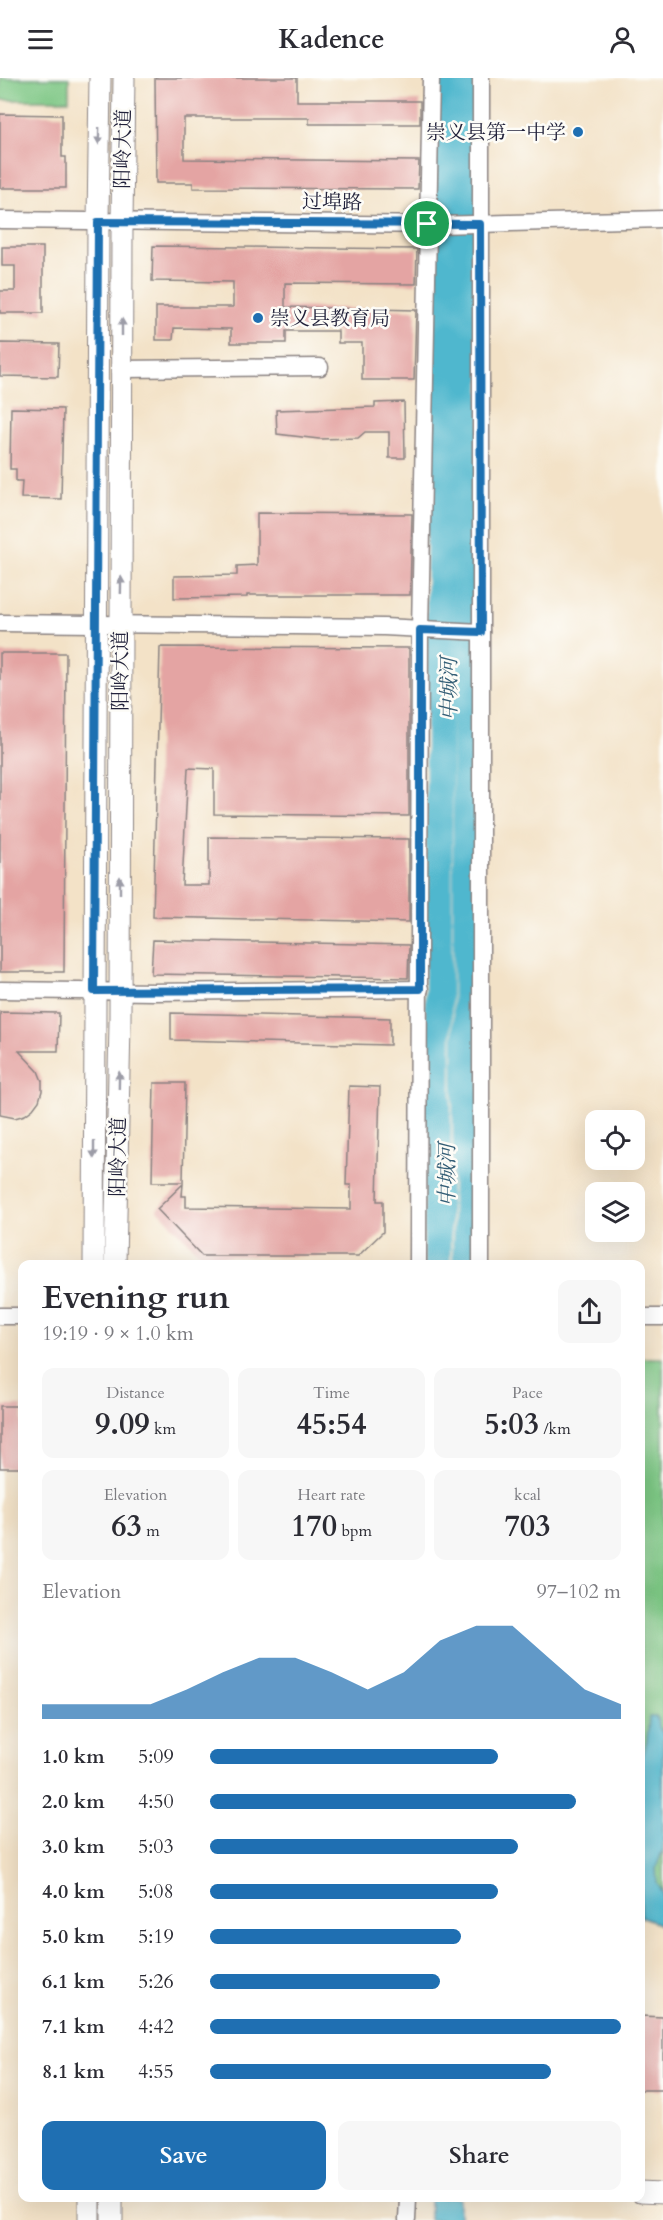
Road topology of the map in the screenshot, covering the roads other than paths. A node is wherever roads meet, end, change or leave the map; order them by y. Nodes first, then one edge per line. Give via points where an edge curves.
1 (100, 78) edge
2 (124, 78) edge
3 (431, 78) edge
4 (481, 78) edge
5 (663, 219) edge
6 (0, 220) edge
7 (98, 222) junction
8 (122, 222) junction
9 (432, 224) junction
10 (476, 224) junction
11 (320, 367) dead end
12 (123, 369) junction
13 (0, 623) edge
14 (97, 624) junction
15 (120, 624) junction
16 (428, 631) junction
17 (475, 632) junction
18 (420, 989) junction
19 (0, 990) edge
20 (94, 991) junction
21 (119, 991) junction
22 (94, 1260) edge
23 (116, 1260) edge
24 (418, 1260) edge
25 (481, 1260) edge
26 (0, 1316) edge
27 (18, 1316) edge
28 (645, 1317) edge
29 (663, 1317) edge
30 (645, 2192) edge
31 (663, 2193) edge
32 (89, 2202) edge
33 (112, 2202) edge
34 (408, 2202) edge
35 (89, 2220) edge
36 (112, 2220) edge
37 (407, 2220) edge

1 -> 7 main road, 阳岭大道
2 - 8 main road, 阳岭大道
3 - 9 street
4 - 10 street
5 - 10 street, 过埠路
6 - 7 street, 过埠路
7 - 8 street, 过埠路
7 - 14 main road, 阳岭大道
8 - 9 street, 过埠路
12 -> 8 main road, 阳岭大道
9 - 10 street, 过埠路
9 - 16 street
10 - 17 street
11 - 12 street
15 -> 12 main road, 阳岭大道
13 - 14 street
14 - 15 street
14 - 20 main road, 阳岭大道
15 - 16 street
21 -> 15 main road, 阳岭大道
16 - 17 street
16 - 18 street
17 - 25 street
18 - 21 street
18 - 24 street
19 - 20 street
20 - 21 street
20 -> 22 main road, 阳岭大道
23 -> 21 main road, 阳岭大道
26 - 27 street
28 - 29 street
30 - 31 main road
32 - 35 main road
33 - 36 main road
34 - 37 street

